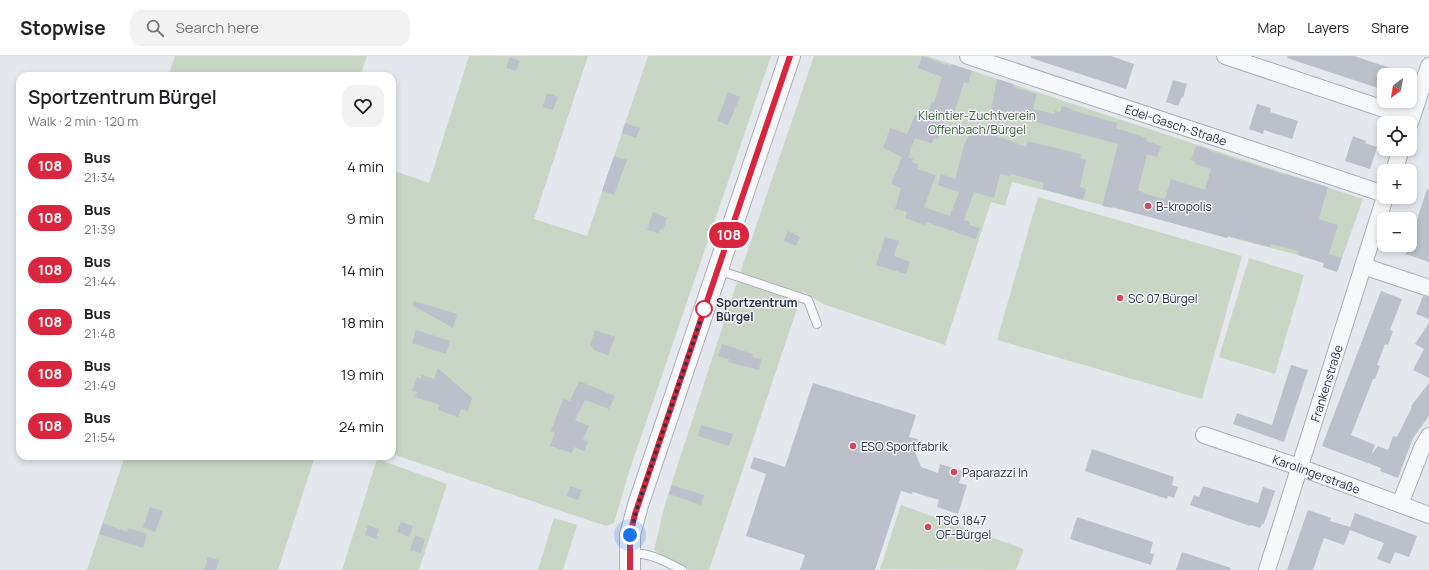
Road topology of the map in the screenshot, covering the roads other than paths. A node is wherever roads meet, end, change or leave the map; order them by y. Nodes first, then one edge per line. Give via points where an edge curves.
1 (790, 56) edge
2 (968, 56) edge
3 (1225, 56) edge
4 (1429, 66) edge
5 (1398, 116) edge
6 (1411, 116) edge
7 (1377, 193) edge
8 (1382, 204) edge
9 (1363, 266) junction
10 (718, 269) junction
11 (1429, 288) edge
12 (817, 324) dead end
13 (1204, 436) dead end
14 (1429, 436) edge
15 (1299, 467) junction
16 (1400, 504) junction
17 (1429, 515) edge
18 (630, 562) edge
19 (682, 570) edge
20 (1267, 570) edge

1 - 10 street
2 - 7 street, Edel-Gasch-Straße via 1228,141
3 - 5 street
4 - 6 street
8 - 9 street, Frankenstraße
9 - 11 street
9 - 15 street, Frankenstraße
10 - 12 lane via 808,300
10 - 18 street via 636,511 630,535
13 - 15 street, Karolingerstraße
14 - 16 street
15 - 16 street, Karolingerstraße
15 - 20 street, Frankenstraße
16 - 17 street, Karolingerstraße
18 - 19 lane via 646,554

